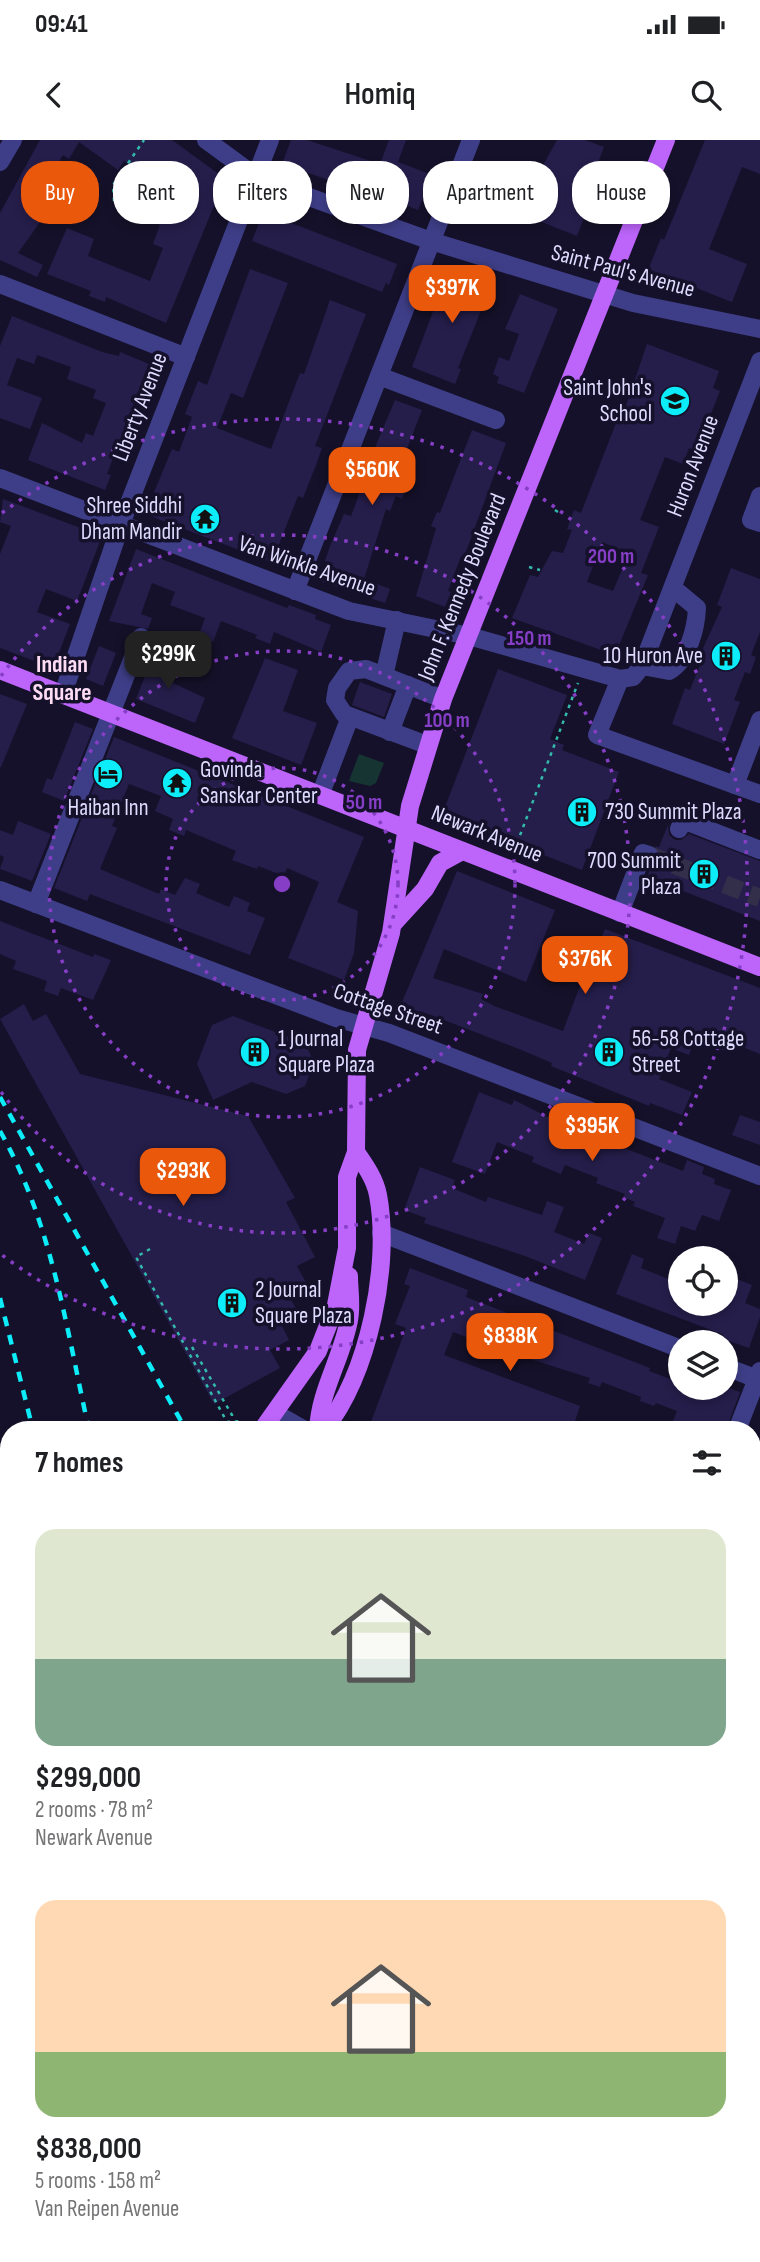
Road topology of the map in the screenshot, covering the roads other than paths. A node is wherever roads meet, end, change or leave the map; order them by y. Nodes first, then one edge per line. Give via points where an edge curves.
1 (13, 140) edge
2 (206, 140) edge
3 (270, 140) edge
4 (471, 140) edge
5 (666, 140) edge
6 (235, 161) edge
7 (262, 161) edge
8 (0, 162) edge
9 (312, 197) edge
10 (237, 224) edge
11 (431, 241) junction
12 (0, 284) edge
13 (604, 295) junction
14 (760, 329) edge
15 (186, 357) junction
16 (760, 361) edge
17 (379, 376) junction
18 (496, 420) dead end
19 (0, 478) edge
20 (760, 496) edge
21 (760, 523) edge
22 (121, 524) junction
23 (673, 588) junction
24 (295, 591) junction
25 (397, 620) junction
26 (469, 636) junction
27 (141, 637) dead end
28 (642, 666) junction
29 (0, 670) edge
30 (384, 676) junction
31 (620, 679) junction
32 (408, 685) junction
33 (63, 694) junction
34 (443, 699) junction
35 (111, 713) junction
36 (350, 717) junction
37 (760, 720) edge
38 (390, 732) junction
39 (427, 745) junction
40 (735, 785) junction
41 (321, 793) junction
42 (760, 794) edge
43 (406, 827) junction
44 (679, 829) dead end
45 (760, 850) edge
46 (462, 851) junction
47 (649, 855) dead end
48 (0, 890) edge
49 (36, 904) junction
50 (620, 913) junction
51 (393, 924) junction
52 (760, 967) edge
53 (364, 1027) junction
54 (356, 1152) junction
55 (760, 1176) edge
56 (382, 1233) junction
57 (348, 1248) junction
58 (668, 1344) edge
59 (738, 1370) edge
60 (759, 1376) edge
61 (276, 1421) edge
62 (321, 1421) edge
63 (329, 1421) edge
64 (741, 1421) edge

1 - 8 street
2 - 6 street, Saint Paul's Avenue
3 - 7 street, Liberty Avenue
4 - 11 street
5 - 13 main road, John F. Kennedy Boulevard
9 - 11 street, Saint Paul's Avenue
10 - 15 street, Liberty Avenue
11 - 13 street, Saint Paul's Avenue
11 - 17 street
12 - 15 street
13 - 14 street, Saint Paul's Avenue
13 - 26 main road, John F. Kennedy Boulevard
15 - 22 street, Liberty Avenue
16 - 23 street, Huron Avenue
17 - 18 street
17 - 24 street
19 - 22 street, Van Winkle Avenue
20 - 21 street via 751,520
22 - 24 street, Van Winkle Avenue
22 - 33 street, Liberty Avenue
23 - 28 street, Huron Avenue
23 - 28 street via 697,608 680,664 669,671
24 - 25 street, Van Winkle Avenue via 349,611
25 - 26 street, Van Winkle Avenue
25 - 30 street
26 - 31 street, Van Winkle Avenue
26 - 34 main road, John F. Kennedy Boulevard
27 - 35 street
28 - 31 street via 633,677
29 - 33 main road, Newark Avenue
30 - 32 street
30 - 36 street via 366,669 349,671 343,677 335,700 338,709
31 - 40 street via 597,735
32 - 34 street
32 - 38 street
33 - 35 main road, Newark Avenue
34 - 39 main road, John F. Kennedy Boulevard
35 - 41 main road, Newark Avenue
35 - 49 street
36 - 38 street
36 - 41 street
37 - 40 street
38 - 39 street
39 - 43 main road, John F. Kennedy Boulevard
40 - 42 street
41 - 43 main road, Newark Avenue
43 - 46 main road, Newark Avenue
43 - 51 main road, John F. Kennedy Boulevard
44 - 45 street via 683,820
46 - 50 main road, Newark Avenue
46 - 51 main road via 440,863 425,889
47 - 50 street via 643,853
48 - 49 street, Cottage Street
49 - 53 street, Cottage Street
50 - 52 main road, Newark Avenue
51 - 53 main road, John F. Kennedy Boulevard
53 - 54 main road, John F. Kennedy Boulevard via 355,1066
53 - 55 street, Cottage Street
54 - 56 main road, John F. Kennedy Boulevard via 378,1193
54 - 57 main road, John F. Kennedy Boulevard via 347,1177
56 - 58 street
56 - 63 main road, John F. Kennedy Boulevard via 379,1281 363,1348 337,1413
57 - 61 main road, John F. Kennedy Boulevard via 336,1305 318,1351
57 - 62 main road via 350,1316 320,1406
59 - 60 street
60 - 64 street

